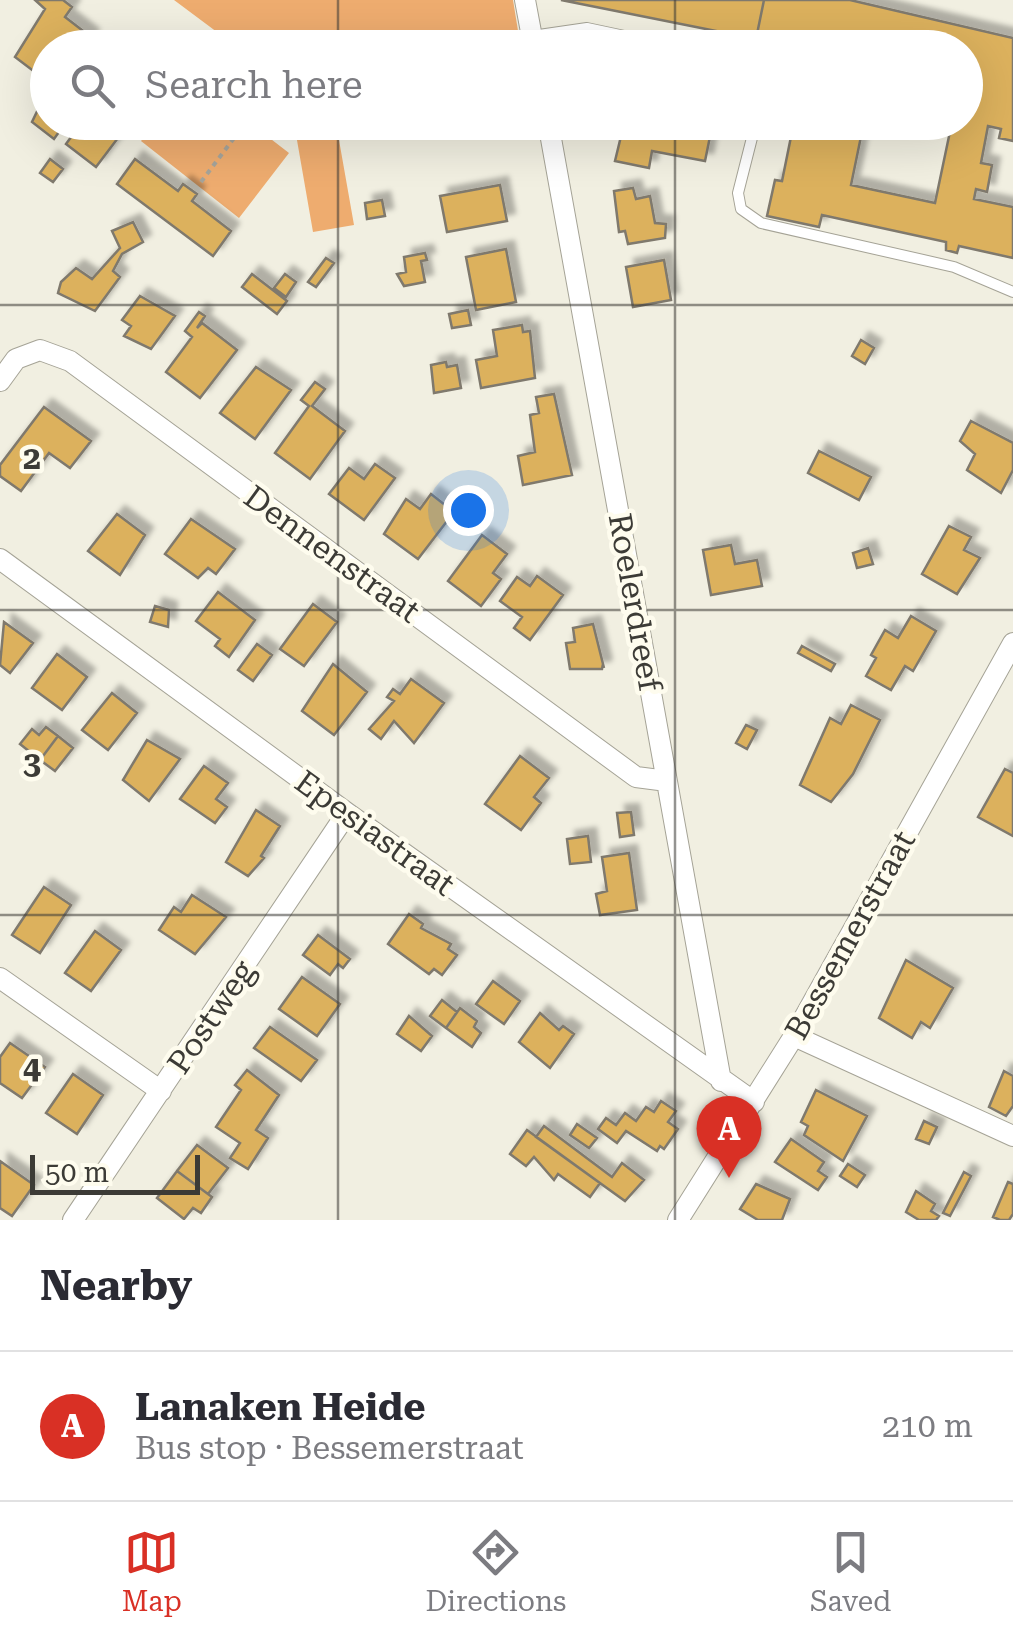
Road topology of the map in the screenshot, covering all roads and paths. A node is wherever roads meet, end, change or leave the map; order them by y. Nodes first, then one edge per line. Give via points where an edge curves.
1 (525, 0) edge
2 (531, 30) edge
3 (232, 140) edge
4 (551, 140) edge
5 (751, 140) edge
6 (201, 182) dead end
7 (1013, 292) edge
8 (0, 381) edge
9 (0, 558) edge
10 (1013, 643) edge
11 (668, 782) junction
12 (347, 814) junction
13 (0, 978) edge
14 (794, 1036) junction
15 (720, 1081) junction
16 (161, 1091) junction
17 (754, 1102) junction
18 (1013, 1136) edge
19 (73, 1220) edge
20 (678, 1220) edge

1 - 2 street
3 - 6 path
4 - 11 street, Roelerdreef
5 - 7 lane via 738,193 741,209 761,223 954,267
8 - 11 street, Dennenstraat via 16,359 40,350 70,361 636,778
9 - 12 street, Epesiastraat
10 - 14 street, Bessemerstraat
11 - 15 street, Roelerdreef
12 - 15 street, Epesiastraat
12 - 16 street, Postweg
13 - 16 street
14 - 17 street, Bessemerstraat
14 - 18 street
15 - 17 street, Epesiastraat
16 - 19 street, Postweg
17 - 20 street, Bessemerstraat

